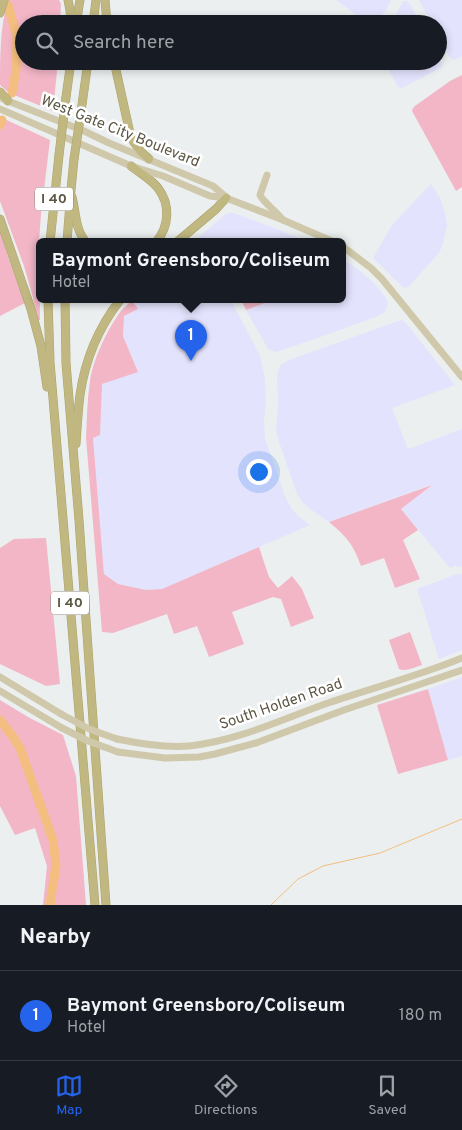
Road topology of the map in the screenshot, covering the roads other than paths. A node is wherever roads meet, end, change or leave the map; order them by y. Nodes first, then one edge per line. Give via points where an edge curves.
1 (4, 0) edge
2 (68, 0) edge
3 (80, 0) edge
4 (96, 0) edge
5 (105, 0) edge
6 (0, 13) edge
7 (70, 15) edge
8 (78, 15) edge
9 (94, 15) edge
10 (107, 15) edge
11 (69, 70) edge
12 (87, 70) edge
13 (116, 70) edge
14 (0, 92) edge
15 (0, 97) edge
16 (8, 101) junction
17 (0, 109) edge
18 (149, 159) junction
19 (131, 166) junction
20 (267, 175) dead end
21 (71, 190) junction
22 (226, 198) junction
23 (0, 218) edge
24 (283, 220) junction
25 (50, 238) edge
26 (67, 238) edge
27 (84, 238) edge
28 (159, 238) edge
29 (182, 238) edge
30 (325, 238) edge
31 (346, 249) edge
32 (48, 303) edge
33 (65, 303) edge
34 (118, 303) edge
35 (462, 377) edge
36 (60, 471) junction
37 (75, 471) junction
38 (462, 658) edge
39 (462, 670) edge
40 (0, 677) edge
41 (0, 691) edge
42 (96, 905) edge
43 (106, 905) edge

1 - 6 highway
2 - 7 highway
3 - 8 highway
4 - 9 highway
5 - 10 highway
11 - 25 highway, I 40, bridge
12 - 21 highway, I 40, bridge
13 - 18 highway via 131,138
14 - 16 highway
15 - 16 main road, West Gate City Boulevard
16 - 18 main road, West Gate City Boulevard
17 - 19 main road, West Gate City Boulevard
18 - 22 main road, West Gate City Boulevard via 213,186
19 - 22 main road, West Gate City Boulevard via 210,196
19 - 28 highway via 163,196 167,216
20 - 24 main road via 260,195
21 - 26 highway, I 40
21 - 27 highway via 76,220
22 - 24 main road, West Gate City Boulevard
22 - 29 highway
23 - 36 highway via 32,309 41,346
24 - 30 main road, West Gate City Boulevard
31 - 35 main road via 382,279
32 - 36 highway, I 40
33 - 37 highway, I 40 via 66,363
34 - 37 highway via 94,344 83,380
36 - 42 highway, I 40
37 - 43 highway, I 40
38 - 40 main road, South Holden Road, bridge via 241,735 176,747 117,739 88,729
39 - 41 main road, South Holden Road, bridge via 256,743 199,757 165,758 118,752 88,742

